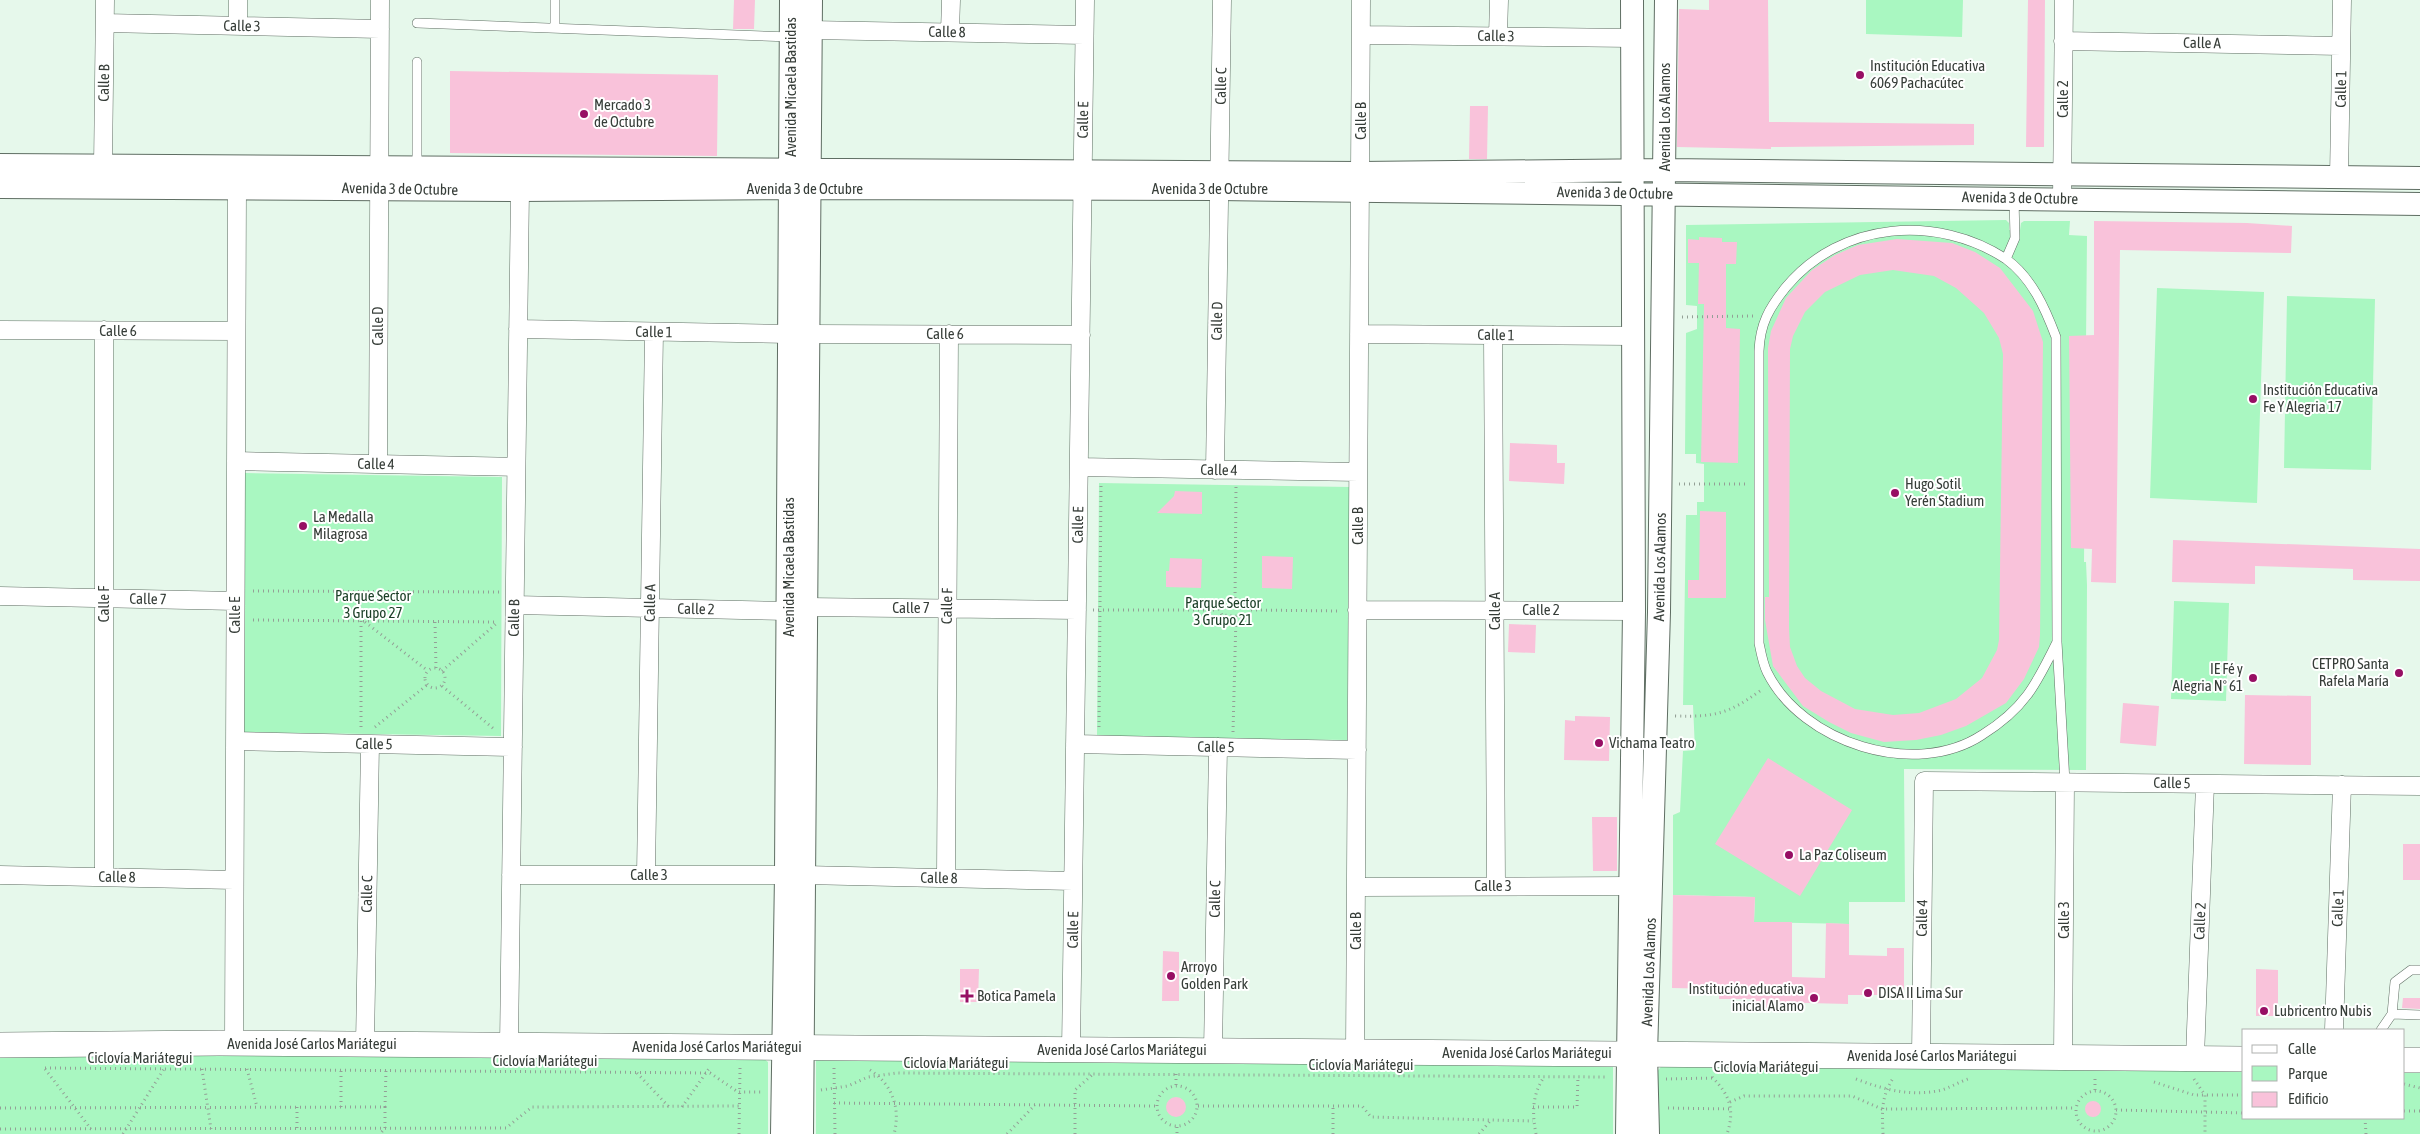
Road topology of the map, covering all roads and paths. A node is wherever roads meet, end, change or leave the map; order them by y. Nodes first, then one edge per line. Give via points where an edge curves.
1 (105, 0) edge
2 (238, 0) edge
3 (380, 0) edge
4 (555, 0) edge
5 (791, 0) edge
6 (810, 0) edge
7 (951, 0) edge
8 (1085, 0) edge
9 (1222, 0) edge
10 (1361, 0) edge
11 (1499, 0) edge
12 (1632, 0) edge
13 (1666, 0) edge
14 (2064, 0) edge
15 (2342, 0) edge
16 (104, 23) junction
17 (417, 23) dead end
18 (238, 26) junction
19 (555, 28) junction
20 (380, 29) junction
21 (950, 32) junction
22 (801, 33) junction
23 (1084, 35) junction
24 (1361, 35) junction
25 (1498, 36) junction
26 (1631, 38) junction
27 (2064, 41) junction
28 (2341, 46) junction
29 (418, 62) dead end
30 (0, 165) edge
31 (103, 166) junction
32 (417, 167) junction
33 (1631, 170) junction
34 (1665, 170) junction
35 (2063, 174) junction
36 (379, 177) junction
37 (2331, 177) junction
38 (2420, 178) edge
39 (800, 179) junction
40 (1082, 180) junction
41 (1219, 180) junction
42 (1360, 182) junction
43 (0, 186) edge
44 (237, 188) junction
45 (520, 190) junction
46 (1633, 194) junction
47 (1665, 194) junction
48 (2014, 198) junction
49 (2062, 199) junction
50 (2323, 202) junction
51 (2420, 204) edge
52 (2006, 259) junction
53 (1766, 315) junction
54 (1697, 317) dead end
55 (518, 329) junction
56 (0, 330) edge
57 (104, 330) junction
58 (236, 331) junction
59 (654, 332) junction
60 (800, 334) junction
61 (949, 334) junction
62 (1080, 334) junction
63 (1359, 334) junction
64 (1493, 335) junction
65 (1633, 336) junction
66 (236, 461) junction
67 (378, 464) junction
68 (516, 467) junction
69 (1079, 467) junction
70 (1215, 470) junction
71 (1358, 472) junction
72 (1236, 479) junction
73 (1704, 484) dead end
74 (1759, 484) junction
75 (1111, 486) dead end
76 (1226, 487) dead end
77 (1245, 488) dead end
78 (498, 583) dead end
79 (0, 596) edge
80 (235, 596) junction
81 (104, 598) junction
82 (1235, 603) junction
83 (505, 608) junction
84 (650, 608) junction
85 (797, 609) junction
86 (947, 609) junction
87 (1077, 610) junction
88 (1100, 610) junction
89 (1218, 610) junction
90 (1251, 610) junction
91 (1358, 610) junction
92 (1495, 610) junction
93 (1634, 611) junction
94 (498, 615) dead end
95 (1236, 616) junction
96 (235, 620) junction
97 (363, 621) junction
98 (435, 622) junction
99 (498, 632) dead end
100 (2057, 642) junction
101 (436, 668) junction
102 (428, 671) junction
103 (442, 671) junction
104 (427, 685) junction
105 (442, 686) junction
106 (1760, 691) dead end
107 (1656, 716) junction
108 (499, 724) dead end
109 (352, 731) dead end
110 (489, 733) dead end
111 (499, 733) junction
112 (370, 734) junction
113 (1099, 734) dead end
114 (235, 741) junction
115 (1075, 744) junction
116 (512, 747) junction
117 (1225, 747) junction
118 (1357, 750) junction
119 (1924, 780) joint
120 (2065, 782) junction
121 (2205, 784) junction
122 (2342, 785) junction
123 (2420, 786) edge
124 (1641, 864) junction
125 (0, 875) edge
126 (511, 875) junction
127 (646, 875) junction
128 (795, 875) junction
129 (104, 877) junction
130 (946, 878) junction
131 (234, 880) junction
132 (1074, 880) junction
133 (1496, 886) junction
134 (1630, 886) junction
135 (1356, 887) junction
136 (2420, 970) edge
137 (2392, 1014) junction
138 (2420, 1015) edge
139 (2334, 1029) edge
140 (2382, 1029) edge
141 (193, 1043) junction
142 (240, 1043) junction
143 (0, 1044) edge
144 (26, 1044) junction
145 (364, 1044) junction
146 (509, 1045) junction
147 (612, 1046) junction
148 (733, 1047) junction
149 (792, 1047) junction
150 (834, 1048) junction
151 (1072, 1050) junction
152 (1117, 1050) junction
153 (1213, 1051) junction
154 (1355, 1052) junction
155 (1638, 1054) junction
156 (1915, 1056) junction
157 (2063, 1057) junction
158 (2187, 1058) junction
159 (2242, 1058) edge
160 (2405, 1060) edge
161 (2420, 1060) edge
162 (36, 1068) dead end
163 (45, 1068) junction
164 (868, 1068) dead end
165 (165, 1069) junction
166 (202, 1069) junction
167 (1578, 1069) dead end
168 (247, 1070) junction
169 (342, 1070) junction
170 (1552, 1070) dead end
171 (386, 1071) junction
172 (637, 1073) junction
173 (706, 1073) junction
174 (1708, 1074) dead end
175 (1092, 1075) junction
176 (878, 1076) junction
177 (1544, 1078) junction
178 (1578, 1078) junction
179 (1638, 1078) junction
180 (1714, 1078) junction
181 (1723, 1078) dead end
182 (1855, 1078) dead end
183 (1977, 1079) dead end
184 (2085, 1080) dead end
185 (2104, 1081) dead end
186 (2148, 1082) dead end
187 (2405, 1084) edge
188 (835, 1088) junction
189 (2420, 1088) edge
190 (1885, 1090) junction
191 (740, 1092) junction
192 (792, 1092) junction
193 (2205, 1095) junction
194 (2242, 1095) edge
195 (1730, 1102) junction
196 (834, 1103) junction
197 (895, 1103) junction
198 (1035, 1105) junction
199 (1075, 1105) junction
200 (385, 1106) junction
201 (739, 1106) junction
202 (1157, 1106) junction
203 (1198, 1106) junction
204 (1333, 1106) junction
205 (74, 1107) junction
206 (142, 1107) junction
207 (209, 1107) junction
208 (258, 1107) junction
209 (297, 1107) junction
210 (341, 1107) junction
211 (669, 1107) junction
212 (682, 1107) junction
213 (1533, 1107) junction
214 (0, 1108) edge
215 (1668, 1108) dead end
216 (2075, 1108) junction
217 (1732, 1109) junction
218 (1882, 1109) junction
219 (2116, 1110) junction
220 (2405, 1111) edge
221 (2420, 1111) edge
222 (2205, 1113) junction
223 (2242, 1113) edge
224 (2365, 1119) edge
225 (1491, 1120) junction
226 (1533, 1121) junction
227 (1177, 1127) junction
228 (385, 1128) junction
229 (0, 1129) edge
230 (91, 1129) junction
231 (126, 1129) junction
232 (174, 1129) junction
233 (210, 1129) junction
234 (297, 1129) junction
235 (2096, 1133) edge
236 (123, 1134) edge
237 (179, 1134) edge
238 (380, 1134) edge
239 (389, 1134) edge
240 (739, 1134) edge
241 (782, 1134) edge
242 (802, 1134) edge
243 (834, 1134) edge
244 (894, 1134) edge
245 (1007, 1134) edge
246 (1075, 1134) edge
247 (1177, 1134) edge
248 (1333, 1134) edge
249 (1479, 1134) edge
250 (1536, 1134) edge
251 (1627, 1134) edge
252 (1648, 1134) edge
253 (1727, 1134) edge
254 (1883, 1134) edge
255 (2205, 1134) edge
256 (2366, 1134) edge

1 - 16 street, Calle B
2 - 18 street
3 - 20 street, Calle D
4 - 19 lane
5 - 22 street, Avenida Micaela Bastidas
6 - 22 street, Avenida Micaela Bastidas
7 - 21 street
8 - 23 street, Calle E
9 - 41 street, Calle C
10 - 24 street, Calle B
11 - 25 street
12 - 26 street, Avenida Los Alamos
13 - 34 street, Avenida Los Alamos
14 - 27 street, Calle 2
15 - 28 street, Calle 1
16 - 18 street, Calle 3
16 - 31 street, Calle B
17 - 19 lane
18 - 20 street, Calle 3
19 - 22 lane
20 - 36 street, Calle D
21 - 22 street, Calle 8
21 - 23 street, Calle 8
22 - 39 street, Avenida Micaela Bastidas
23 - 40 street, Calle E
24 - 25 street, Calle 3
24 - 42 street, Calle B
25 - 26 street, Calle 3
26 - 33 street, Avenida Los Alamos
27 - 28 street, Calle A
27 - 35 street, Calle 2
28 - 37 street, Calle 1
29 - 32 lane
30 - 31 street, Avenida 3 de Octubre
31 - 36 street, Avenida 3 de Octubre
32 - 36 street, Avenida 3 de Octubre
32 - 39 street, Avenida 3 de Octubre
33 - 34 street, Avenida 3 de Octubre
33 - 42 street, Avenida 3 de Octubre
33 - 46 street, Avenida Los Alamos
34 - 35 street, Avenida 3 de Octubre
34 - 47 street, Avenida Los Alamos
35 - 37 street, Avenida 3 de Octubre
35 - 49 street, Calle 2
36 - 44 street, Avenida 3 de Octubre
36 - 45 street, Avenida 3 de Octubre
36 - 67 street, Calle D
37 - 38 street, Avenida 3 de Octubre
37 - 50 street
39 - 40 street, Avenida 3 de Octubre
39 - 45 street, Avenida 3 de Octubre
39 - 60 street, Avenida Micaela Bastidas
40 - 41 street, Avenida 3 de Octubre
40 - 62 street, Calle E
41 - 42 street, Avenida 3 de Octubre
41 - 70 street, Calle D
42 - 46 street, Avenida 3 de Octubre
42 - 63 street, Calle B
43 - 44 street, Avenida 3 de Octubre
44 - 58 street, Calle E
45 - 55 street, Calle B
46 - 47 street, Avenida 3 de Octubre
46 - 65 street, Avenida Los Alamos
47 - 48 street, Avenida 3 de Octubre
47 - 107 street, Avenida Los Alamos
48 - 49 street, Avenida 3 de Octubre
48 - 52 lane via 2015,238
49 - 50 street, Avenida 3 de Octubre
50 - 51 street, Avenida 3 de Octubre
52 - 53 lane via 1986,246 1952,235 1912,231 1848,240 1802,269
52 - 100 lane via 2016,266 2045,307 2056,337
53 - 54 path
53 - 74 lane via 1759,351
55 - 59 street, Calle 1
55 - 68 street, Calle B
56 - 57 street, Calle 6
57 - 58 street, Calle 6
57 - 81 street, Calle F
58 - 66 street, Calle E
59 - 60 street, Calle 1
59 - 84 street, Calle A
60 - 61 street, Calle 6
60 - 85 street, Avenida Micaela Bastidas
61 - 62 street, Calle 6
61 - 86 street, Calle F
62 - 69 street, Calle E
63 - 64 street, Calle 1
63 - 71 street, Calle B
64 - 65 street, Calle 1
64 - 92 street, Calle A
65 - 93 street, Avenida Los Alamos
66 - 67 street, Calle 4
66 - 80 street, Calle E
67 - 68 street, Calle 4
68 - 83 street, Calle B
69 - 70 street, Calle 4
69 - 87 street, Calle E
70 - 72 street, Calle 4
71 - 72 street, Calle 4
71 - 91 street, Calle B
72 - 76 path
72 - 77 path
72 - 82 path
73 - 74 path
74 - 100 lane via 1759,643 1767,672 1779,691 1808,720 1845,742 1879,750 1935,753 1955,749 1981,736 2018,706 2036,685
75 - 88 path via 1101,486
78 - 83 path
79 - 81 street, Calle 7
80 - 81 street, Calle 7
80 - 83 path
80 - 96 street, Calle E
81 - 129 street, Calle F
82 - 89 path via 1219,604
82 - 90 path via 1246,603
83 - 84 street, Calle 2
83 - 94 path
83 - 98 path
83 - 99 path
83 - 103 path
83 - 116 street, Calle B
84 - 85 street, Calle 2
84 - 127 street, Calle A
85 - 86 street, Calle 7
85 - 128 street, Avenida Micaela Bastidas
86 - 87 street, Calle 7
86 - 130 street, Calle F
87 - 88 path
87 - 115 street, Calle E
88 - 89 path
88 - 113 path
89 - 95 path via 1222,615
90 - 91 path
90 - 95 path via 1246,617
91 - 92 street, Calle 2
91 - 118 street, Calle B
92 - 93 street, Calle 2
92 - 133 street, Calle A
93 - 124 street, Avenida Los Alamos
95 - 117 path
96 - 97 path
96 - 114 street, Calle E
97 - 98 path
97 - 102 path
97 - 112 path
98 - 101 path
100 - 120 lane
101 - 102 path
101 - 103 path
102 - 104 path via 424,679
103 - 105 path via 445,680
104 - 105 path via 433,689
104 - 112 path
105 - 111 path
106 - 107 path via 1739,706 1720,714
107 - 124 street, Avenida Los Alamos
108 - 111 path
109 - 112 path
110 - 111 path
112 - 114 street, Calle 5
112 - 116 street, Calle 5
112 - 145 street, Calle C
114 - 131 street, Calle E
115 - 117 street, Calle 5
115 - 132 street, Calle E
116 - 126 street, Calle B
117 - 118 street, Calle 5
117 - 153 street, Calle C
118 - 135 street, Calle B
119 - 120 street, Calle 5
119 - 156 street, Calle 4
120 - 121 street, Calle 5
120 - 157 street, Calle 3
121 - 122 street, Calle 5
121 - 158 street, Calle 2
122 - 123 street, Calle 5
122 - 139 street, Calle 1
124 - 134 street, Avenida Los Alamos
124 - 155 street, Avenida Los Alamos
125 - 129 street, Calle 8
126 - 127 street, Calle 3
126 - 146 street, Calle B
127 - 128 street, Calle 3
128 - 130 street, Calle 8
128 - 149 street, Avenida Micaela Bastidas
129 - 131 street, Calle 8
130 - 132 street, Calle 8
131 - 142 street, Calle E
132 - 151 street, Calle E
133 - 134 street, Calle 3
133 - 135 street, Calle 3
134 - 155 street, Avenida Los Alamos
135 - 154 street, Calle B
136 - 137 lane via 2411,970 2395,982
137 - 138 lane
137 - 140 lane
141 - 142 main road, Avenida José Carlos Mariátegui
141 - 144 main road, Avenida José Carlos Mariátegui
141 - 165 path
141 - 166 path
142 - 145 main road, Avenida José Carlos Mariátegui
142 - 168 path
143 - 144 main road, Avenida José Carlos Mariátegui
144 - 163 path
145 - 146 main road, Avenida José Carlos Mariátegui
145 - 169 path
145 - 171 path
146 - 147 main road, Avenida José Carlos Mariátegui
147 - 148 main road, Avenida José Carlos Mariátegui
147 - 172 path
148 - 149 main road, Avenida José Carlos Mariátegui
148 - 173 path
148 - 191 path
149 - 150 main road, Avenida José Carlos Mariátegui
149 - 192 street, Avenida Micaela Bastidas
150 - 151 main road, Avenida José Carlos Mariátegui
150 - 188 path
151 - 152 main road, Avenida José Carlos Mariátegui
152 - 153 main road, Avenida José Carlos Mariátegui
152 - 175 path
153 - 154 main road, Avenida José Carlos Mariátegui
154 - 155 main road, Avenida José Carlos Mariátegui
155 - 156 main road, Avenida José Carlos Mariátegui
155 - 179 street, Avenida Los Alamos
156 - 157 main road, Avenida José Carlos Mariátegui
156 - 190 path
157 - 158 main road, Avenida José Carlos Mariátegui
158 - 159 main road, Avenida José Carlos Mariátegui
158 - 193 path
160 - 161 main road
162 - 163 path, Ciclovía Mariátegui
163 - 165 path, Ciclovía Mariátegui
163 - 205 path
164 - 176 path
165 - 166 path, Ciclovía Mariátegui
165 - 206 path
166 - 168 path, Ciclovía Mariátegui
166 - 207 path
167 - 178 path
168 - 169 path, Ciclovía Mariátegui
168 - 208 path
169 - 171 path, Ciclovía Mariátegui
169 - 210 path
170 - 177 path
171 - 172 path, Ciclovía Mariátegui
171 - 200 path
172 - 173 path, Ciclovía Mariátegui
172 - 211 path
173 - 191 path, Ciclovía Mariátegui
173 - 212 path
174 - 180 path
175 - 176 path, Ciclovía Mariátegui
175 - 177 path, Ciclovía Mariátegui
175 - 199 path via 1076,1090
176 - 188 path, Ciclovía Mariátegui
176 - 197 path
177 - 178 path, Ciclovía Mariátegui
177 - 213 path
178 - 179 path, Ciclovía Mariátegui
178 - 213 path via 1576,1107
179 - 180 path, Ciclovía Mariátegui
179 - 251 street, Avenida Los Alamos
179 - 252 street, Avenida Los Alamos
180 - 181 path, Ciclovía Mariátegui
180 - 195 path
182 - 190 path
183 - 190 path via 1918,1093
184 - 185 path
186 - 193 path
187 - 189 path
188 - 192 path, Ciclovía Mariátegui
188 - 196 path
190 - 218 path
191 - 192 path, Ciclovía Mariátegui
191 - 201 path
192 - 241 street, Avenida Micaela Bastidas
192 - 242 street, Avenida Micaela Bastidas
193 - 194 path
193 - 222 path
195 - 217 path
195 - 218 path via 1744,1096 1852,1096
196 - 197 path
196 - 243 path
197 - 198 path
197 - 244 path
198 - 199 path
198 - 245 path
199 - 202 path
199 - 246 path
200 - 210 path
200 - 228 path
201 - 212 path
201 - 240 path
202 - 203 path via 1163,1091 1176,1086 1193,1093
202 - 227 path via 1159,1117
203 - 204 path
203 - 227 path via 1190,1123
204 - 225 path via 1362,1106 1371,1117
204 - 248 path
205 - 206 path
205 - 214 path
205 - 230 path
206 - 207 path
206 - 231 path
207 - 208 path
207 - 233 path
208 - 209 path
209 - 210 path
209 - 234 path
211 - 212 path
211 - 228 path via 532,1107 506,1128
213 - 226 path
215 - 217 path
216 - 218 path
216 - 219 path via 2080,1097 2095,1090 2111,1097
216 - 235 path via 2080,1124
217 - 253 path
218 - 254 path
219 - 222 path
219 - 235 path via 2110,1125
220 - 221 path
222 - 223 path
222 - 255 path
224 - 256 path
225 - 226 path
225 - 249 path
226 - 250 path
227 - 247 path
228 - 234 path
228 - 238 path
228 - 239 path
229 - 230 path
230 - 231 path
231 - 232 path
231 - 236 path
232 - 233 path
232 - 237 path
233 - 234 path

